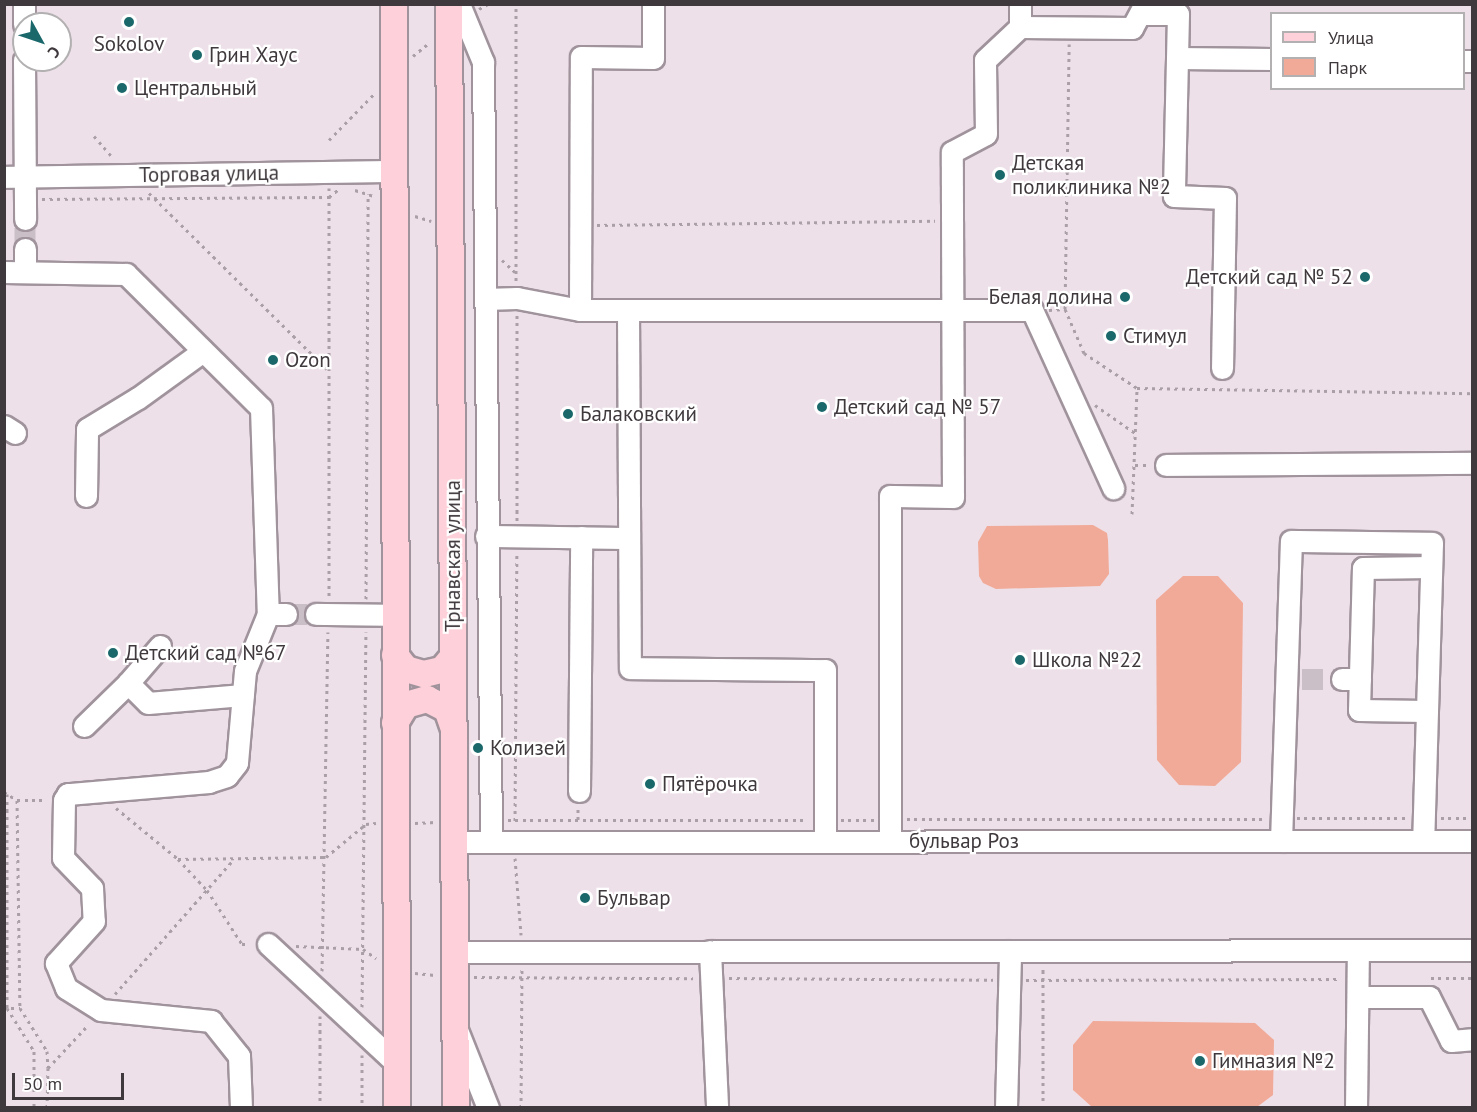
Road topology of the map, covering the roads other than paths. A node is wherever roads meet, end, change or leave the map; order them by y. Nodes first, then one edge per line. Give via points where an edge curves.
1 (653, 4) edge
2 (1020, 4) edge
3 (400, 8) edge
4 (447, 8) edge
5 (1143, 9) edge
6 (1020, 27) junction
7 (1177, 58) junction
8 (1270, 59) edge
9 (18, 72) edge
10 (394, 171) junction
11 (14, 177) edge
12 (25, 209) tunnel mouth
13 (25, 249) tunnel mouth
14 (15, 272) edge
15 (485, 299) junction
16 (952, 309) junction
17 (580, 310) junction
18 (628, 310) junction
19 (203, 351) junction
20 (1222, 368) dead end
21 (1473, 463) edge
22 (1166, 465) dead end
23 (1113, 488) dead end
24 (86, 496) dead end
25 (486, 536) junction
26 (581, 537) junction
27 (629, 538) junction
28 (1364, 542) junction
29 (1431, 567) junction
30 (1364, 568) junction
31 (316, 614) tunnel mouth
32 (395, 615) junction
33 (160, 646) dead end
34 (395, 656) junction
35 (453, 657) junction
36 (128, 683) junction
37 (243, 695) junction
38 (1426, 711) junction
39 (395, 723) junction
40 (84, 726) dead end
41 (454, 729) junction
42 (579, 791) dead end
43 (825, 841) junction
44 (890, 841) junction
45 (1281, 841) junction
46 (454, 842) junction
47 (491, 842) junction
48 (1423, 842) junction
49 (1473, 842) edge
50 (268, 945) road end
51 (1358, 950) junction
52 (1473, 950) edge
53 (710, 951) junction
54 (1010, 951) junction
55 (455, 964) junction
56 (1359, 988) junction
57 (456, 1026) junction
58 (1473, 1039) edge
59 (396, 1063) junction
60 (398, 1106) edge
61 (453, 1106) edge
62 (241, 1107) edge
63 (488, 1107) edge
64 (717, 1107) edge
65 (1006, 1107) edge
66 (1356, 1107) edge

1 - 17 street via 653,58 581,57
2 - 6 street
3 - 10 main road
4 - 15 street via 483,62
4 - 35 main road, Трнавская улица
5 - 6 street via 1132,27
5 - 7 street via 1178,14
6 - 16 street via 985,60 986,134 952,152
7 - 8 street
7 - 20 street via 1174,196 1225,198
9 - 11 street
10 - 11 street, Торговая улица
10 - 32 main road
11 - 12 street
13 - 14 street
14 - 19 street via 126,274
15 - 17 street via 517,298
15 - 25 street
16 - 18 street
16 - 23 street via 1032,310
16 - 44 street via 953,496 890,496
17 - 18 street
18 - 27 street
19 - 24 street via 87,429
19 - 37 street via 261,408 277,614 246,671
21 - 22 street
25 - 26 street
25 - 47 street
26 - 27 street
26 - 42 street
27 - 43 street via 630,668 825,670
28 - 29 street via 1431,543
28 - 30 street
28 - 45 street via 1291,541 1295,679
29 - 30 street
29 - 38 street
30 - 38 street via 1351,679 1359,710
31 - 32 street
32 - 34 main road
33 - 36 street
34 - 35 main road via 406,669 424,675 442,670
34 - 39 main road
35 - 41 main road, Трнавская улица
36 - 37 street via 148,703
36 - 40 street
37 - 62 street via 237,763 227,776 209,782 68,794 64,800 63,858 92,888 94,921 56,963 66,988 101,1011 211,1021 239,1056
38 - 48 street
39 - 41 main road via 406,705 427,699 447,709
39 - 59 main road
41 - 46 main road, Трнавская улица
43 - 44 street, бульвар Роз
43 - 47 street, бульвар Роз
44 - 45 street, бульвар Роз
45 - 48 street, бульвар Роз
46 - 47 street, бульвар Роз
46 - 55 main road, Трнавская улица
48 - 49 street, бульвар Роз
50 - 59 street
51 - 52 street
51 - 54 street
51 - 56 street
53 - 54 street
53 - 55 street via 522,952
53 - 64 street
54 - 65 street
55 - 57 main road, Трнавская улица
56 - 58 street via 1429,997 1451,1041
56 - 66 street
57 - 61 main road, Трнавская улица
57 - 63 street
59 - 60 main road

